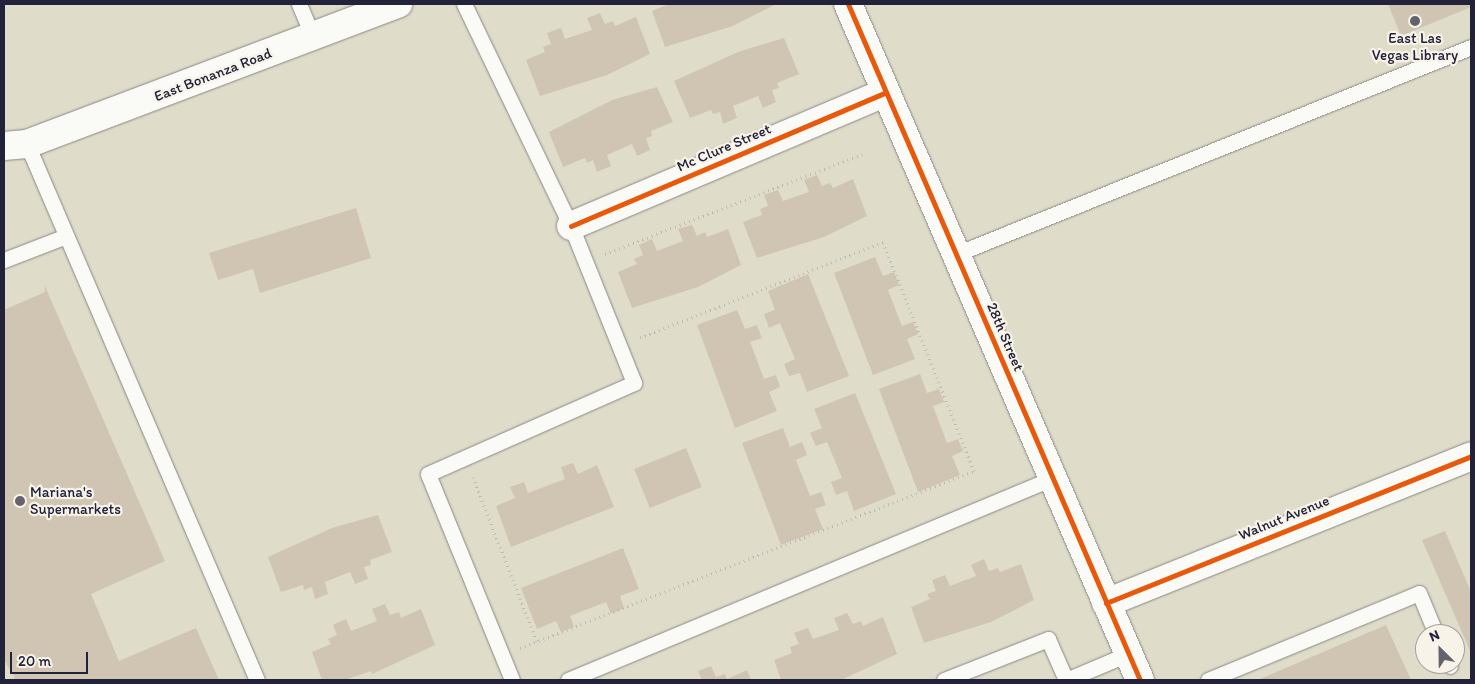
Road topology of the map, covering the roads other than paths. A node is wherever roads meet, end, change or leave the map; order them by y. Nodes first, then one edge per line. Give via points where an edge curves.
1 (300, 4) edge
2 (398, 4) edge
3 (464, 4) edge
4 (848, 4) edge
5 (358, 11) edge
6 (313, 37) junction
7 (1471, 47) edge
8 (886, 92) junction
9 (15, 145) edge
10 (4, 162) edge
11 (571, 226) junction
12 (66, 236) junction
13 (956, 254) junction
14 (4, 260) edge
15 (1471, 456) edge
16 (1053, 478) junction
17 (1106, 603) junction
18 (1432, 624) edge
19 (1128, 654) junction
20 (256, 680) edge
21 (512, 680) edge
22 (568, 680) edge
23 (944, 680) edge
24 (1066, 680) edge
25 (1140, 680) edge
26 (1208, 680) edge

1 - 6 lane
2 - 5 street, East Bonanza Road
3 - 11 lane
4 - 8 street, 28th Street
5 - 6 street, East Bonanza Road
6 - 9 street, East Bonanza Road
7 - 13 lane
8 - 11 street, Mc Clure Street
8 - 13 street, 28th Street
9 - 10 street, East Bonanza Road
9 - 12 lane
11 - 21 lane via 634,383 428,474
12 - 14 lane
12 - 20 lane
13 - 16 street, 28th Street
15 - 17 street, Walnut Avenue
16 - 17 street, 28th Street
16 - 22 lane
17 - 19 street, 28th Street
18 - 26 lane via 1419,593
19 - 24 lane
19 - 25 street, 28th Street
23 - 24 lane via 1048,639

